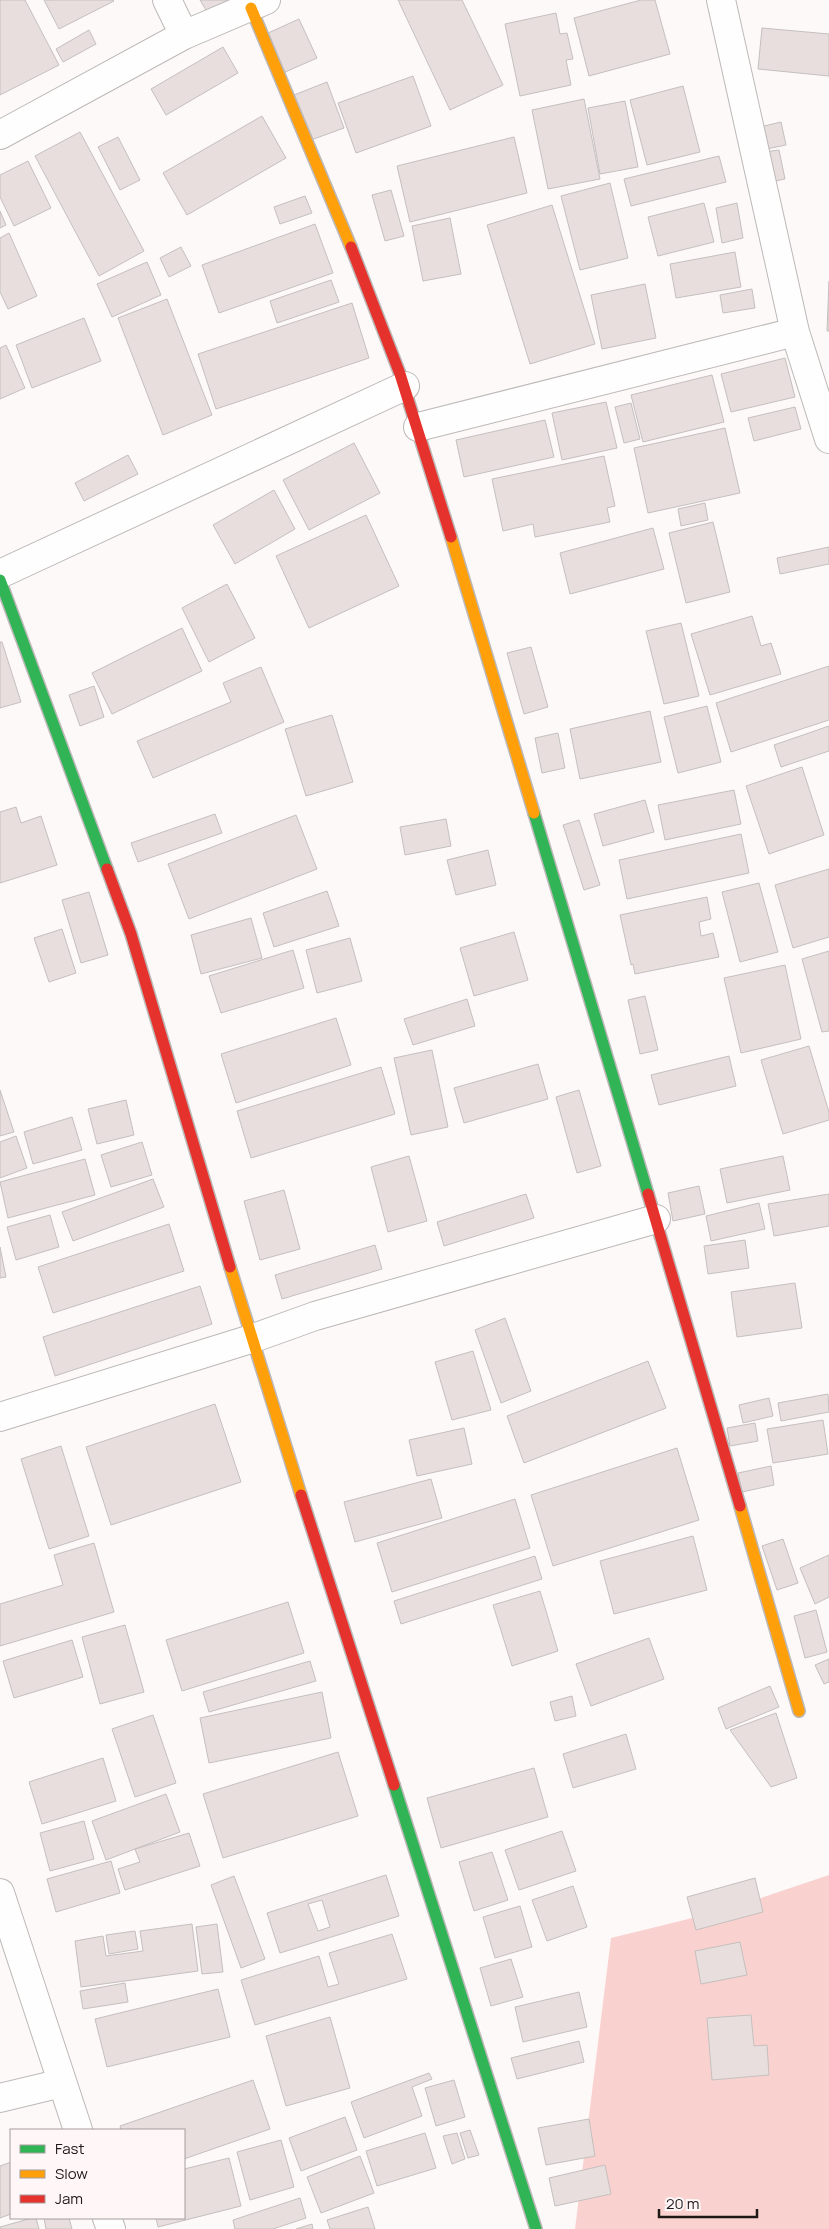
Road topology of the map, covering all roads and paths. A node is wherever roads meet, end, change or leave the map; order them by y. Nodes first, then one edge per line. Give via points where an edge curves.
1 (167, 0) edge
2 (721, 0) edge
3 (259, 4) edge
4 (184, 35) junction
5 (0, 135) edge
6 (795, 332) junction
7 (405, 386) junction
8 (418, 427) junction
9 (829, 439) edge
10 (0, 574) edge
11 (0, 580) edge
12 (656, 1220) junction
13 (251, 1339) junction
14 (0, 1417) edge
15 (799, 1711) dead end
16 (0, 1893) edge
17 (62, 2083) junction
18 (0, 2098) edge
19 (78, 2129) edge
20 (536, 2229) edge

1 - 4 street
2 - 6 street
3 - 4 street
3 - 7 street
4 - 5 street
6 - 8 street
6 - 9 street
7 - 8 street
7 - 10 street
8 - 12 street
11 - 13 street via 131,934
12 - 13 street via 315,1316
12 - 15 street
13 - 14 street
13 - 20 street
16 - 17 street
17 - 18 street
17 - 19 street

